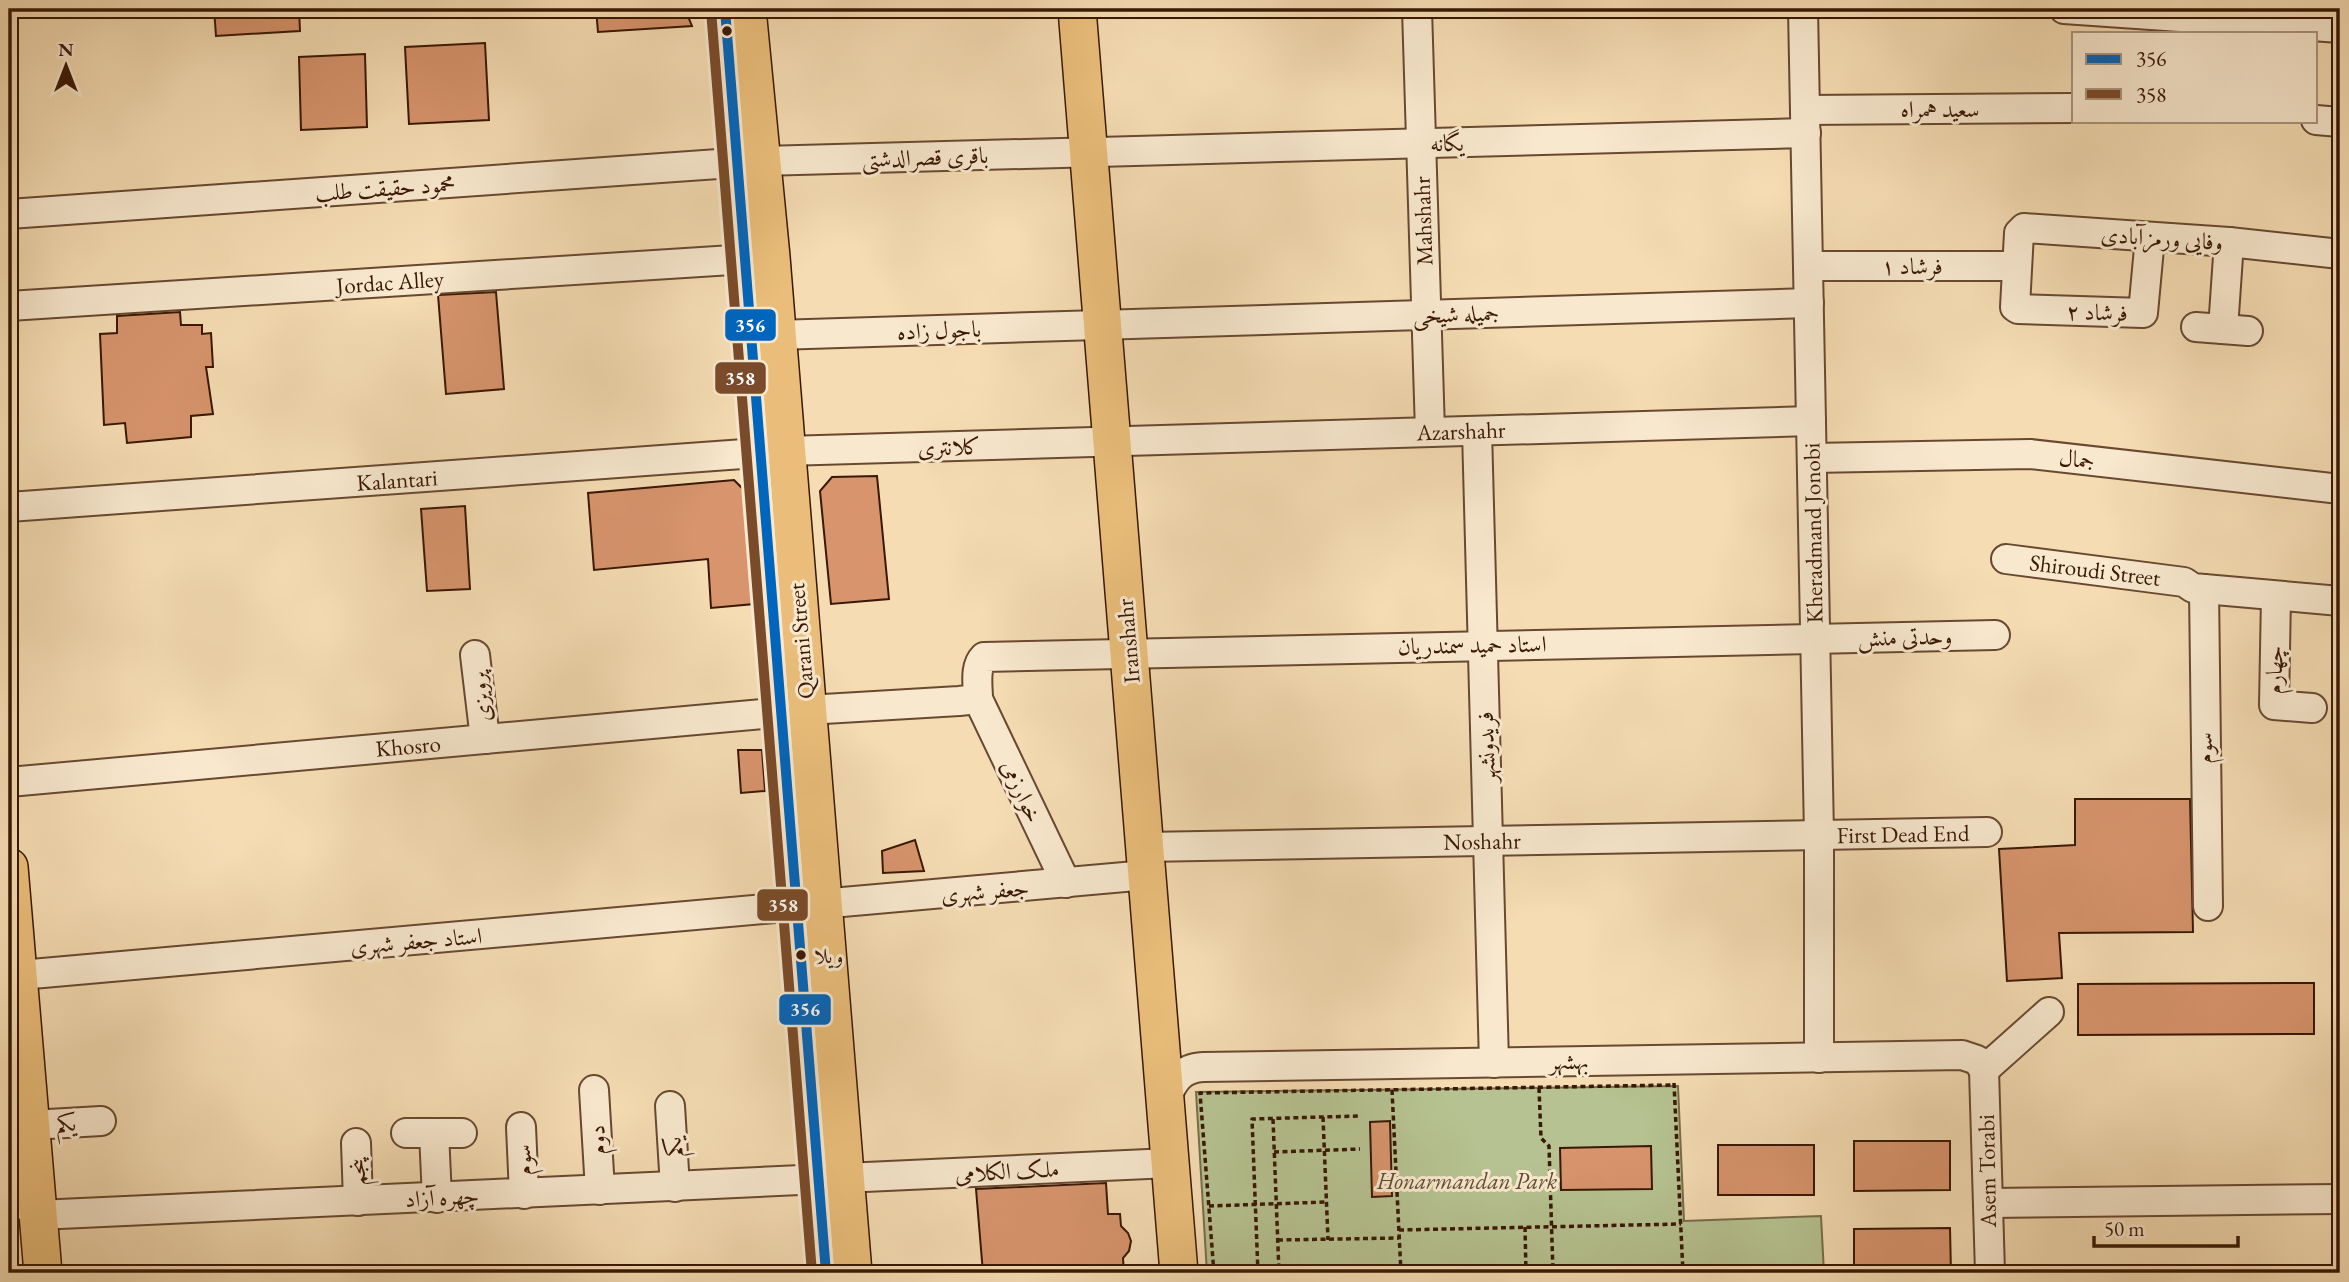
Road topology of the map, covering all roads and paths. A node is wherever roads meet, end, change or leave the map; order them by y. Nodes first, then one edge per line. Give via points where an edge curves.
1 (725, 9) edge
2 (747, 9) edge
3 (1077, 9) edge
4 (1417, 9) edge
5 (1803, 9) edge
6 (2064, 9) edge
7 (2340, 28) edge
8 (2072, 108) edge
9 (2318, 120) edge
10 (1805, 122) junction
11 (2340, 122) edge
12 (1421, 143) junction
13 (1089, 152) junction
14 (749, 162) junction
15 (9, 214) edge
16 (2150, 237) junction
17 (2229, 242) junction
18 (2340, 254) edge
19 (758, 258) junction
20 (1808, 266) junction
21 (2017, 266) junction
22 (1809, 303) junction
23 (9, 306) edge
24 (1426, 315) junction
25 (1102, 325) junction
26 (2223, 329) dead end
27 (776, 335) junction
28 (1811, 421) junction
29 (1477, 431) junction
30 (1430, 432) junction
31 (1112, 442) junction
32 (772, 453) junction
33 (1812, 458) junction
34 (2340, 489) edge
35 (9, 508) edge
36 (2006, 559) dead end
37 (2194, 585) junction
38 (2340, 589) edge
39 (2276, 596) junction
40 (2340, 601) edge
41 (1995, 635) dead end
42 (1815, 638) junction
43 (1483, 645) junction
44 (1129, 652) junction
45 (475, 655) dead end
46 (978, 698) junction
47 (2312, 708) dead end
48 (794, 711) junction
49 (485, 739) junction
50 (9, 782) edge
51 (1987, 832) dead end
52 (1819, 835) junction
53 (1488, 841) junction
54 (1146, 861) junction
55 (9, 867) edge
56 (1066, 883) junction
57 (2208, 906) dead end
58 (810, 907) junction
59 (13, 975) edge
60 (2049, 1012) dead end
61 (1819, 1058) junction
62 (1494, 1063) junction
63 (1984, 1070) junction
64 (1674, 1072) junction
65 (1392, 1077) junction
66 (1539, 1088) junction
67 (594, 1090) dead end
68 (1165, 1101) junction
69 (670, 1106) dead end
70 (1359, 1116) dead end
71 (1322, 1117) junction
72 (1273, 1119) junction
73 (101, 1121) dead end
74 (31, 1125) junction
75 (521, 1127) dead end
76 (406, 1133) dead end
77 (356, 1143) dead end
78 (1360, 1149) dead end
79 (1324, 1150) junction
80 (1274, 1152) junction
81 (1170, 1163) junction
82 (832, 1180) junction
83 (675, 1187) junction
84 (600, 1190) junction
85 (524, 1194) junction
86 (437, 1198) junction
87 (2340, 1199) edge
88 (358, 1201) junction
89 (1327, 1202) junction
90 (1276, 1203) junction
91 (1988, 1203) junction
92 (1255, 1204) junction
93 (1209, 1206) junction
94 (28, 1208) edge
95 (1681, 1224) junction
96 (1525, 1227) junction
97 (1552, 1227) junction
98 (1399, 1230) junction
99 (1399, 1238) junction
100 (1328, 1240) junction
101 (1278, 1241) junction
102 (43, 1273) edge
103 (826, 1273) edge
104 (853, 1273) edge
105 (1179, 1273) edge
106 (1213, 1273) edge
107 (1258, 1273) edge
108 (1279, 1273) edge
109 (1401, 1273) edge
110 (1526, 1273) edge
111 (1553, 1273) edge
112 (1683, 1273) edge
113 (1990, 1273) edge

1 - 14 street
2 - 14 main road, Qarani Street
3 - 13 main road, Iranshahr
4 - 12 street, Mahshahr
5 - 10 street, Kheradmand Jonobi
6 - 7 street
8 - 10 street, سعید همراه
9 - 11 street
10 - 12 street, یگانه
10 - 20 street, Kheradmand Jonobi
12 - 13 street, یگانه
12 - 24 street, Mahshahr
13 - 14 street, باقری قصرالدشتی
13 - 25 main road, Iranshahr
14 - 15 street, محمود حقیقت طلب
14 - 19 main road, Qarani Street
16 - 17 street, وفایی ورمزآبادی
16 - 21 street, وفایی ورمزآبادی via 2024,229
16 - 21 street, فرشاد ۲ via 2143,313 2018,309 2014,301
17 - 18 street, وفایی ورمزآبادی
17 - 26 street
19 - 23 street, Jordac Alley
19 - 27 main road, Qarani Street
19 - 32 street
20 - 21 street, فرشاد ۱
20 - 22 street, Kheradmand Jonobi
22 - 24 street, جمیله شیخی
22 - 28 street, Kheradmand Jonobi
24 - 25 street, جمیله شیخی
24 - 30 street, Mahshahr
25 - 27 street, باجول زاده
25 - 31 main road, Iranshahr
27 - 32 main road, Qarani Street
28 - 29 street, Azarshahr
28 - 33 street, Kheradmand Jonobi
29 - 30 street, Azarshahr
29 - 43 street, فریدونشهر
30 - 31 street, Azarshahr
31 - 32 street, کلانتری
31 - 44 main road, Iranshahr
32 - 35 street, Kalantari
32 - 48 main road, Qarani Street
33 - 34 street, جمال via 2030,454
33 - 42 street, Kheradmand Jonobi
36 - 37 street, Shiroudi Street
37 - 38 street, Shiroudi Street via 2194,576
37 - 39 street, Shiroudi Street
37 - 57 street, سوم
39 - 40 street, Shiroudi Street
39 - 47 street, چهارم via 2274,705
41 - 42 street, وحدتی منش
42 - 43 street, استاد حمید سمندریان
42 - 52 street, Kheradmand Jonobi
43 - 44 street, استاد حمید سمندریان
43 - 53 street, فریدونشهر
44 - 46 street, استاد حمید سمندریان via 984,657 978,668
44 - 54 main road, Iranshahr
45 - 49 street, پرویزی
46 - 48 street, Khosro
46 - 56 street, خوارزمی
48 - 49 street, Khosro
48 - 58 main road, Qarani Street
49 - 50 street, Khosro
51 - 52 street, First Dead End
52 - 53 street, Noshahr
52 - 61 street, Kheradmand Jonobi
53 - 54 street, Noshahr
53 - 62 street, فریدونشهر
54 - 56 street, جعفر شهری
54 - 68 main road, Iranshahr
55 - 59 main road
56 - 58 street, جعفر شهری
58 - 59 street, استاد جعفر شهری
58 - 82 main road, Qarani Street
59 - 74 main road
60 - 63 street
61 - 63 street, بهشهر via 1962,1055 1977,1060
61 - 64 street, بهشهر
62 - 64 street, بهشهر
62 - 65 street, بهشهر
63 - 91 street, Asem Torabi
64 - 66 path
64 - 95 path
65 - 66 path
65 - 68 street, بهشهر via 1198,1067 1179,1076
65 - 93 path via 1200,1093
65 - 98 path
66 - 97 path via 1541,1138 1549,1146
67 - 84 street, دوم
68 - 81 main road, Iranshahr
69 - 83 street, یکم
70 - 71 path
71 - 72 path
71 - 79 path
72 - 80 path
72 - 92 path via 1252,1119
73 - 74 street, یکم
74 - 94 main road
75 - 85 street, سوم
76 - 86 street via 448,1133
77 - 88 street, پنجم
78 - 79 path
79 - 80 path
79 - 89 path
80 - 90 path
81 - 82 street, ملک الکلامی
81 - 105 main road, Iranshahr
82 - 83 street, چهره آزاد
82 - 103 street
82 - 104 main road, Qarani Street
83 - 84 street, چهره آزاد
84 - 85 street, چهره آزاد
85 - 86 street, چهره آزاد
86 - 88 street, چهره آزاد
87 - 91 street
88 - 94 street, چهره آزاد
89 - 90 path
89 - 100 path
90 - 92 path
90 - 101 path
91 - 113 street, Asem Torabi
92 - 93 path
92 - 107 path
93 - 106 path
94 - 102 main road
95 - 97 path
95 - 112 path
96 - 97 path
96 - 98 path
96 - 110 path
97 - 111 path
98 - 99 path
99 - 100 path
99 - 109 path
100 - 101 path
101 - 108 path

